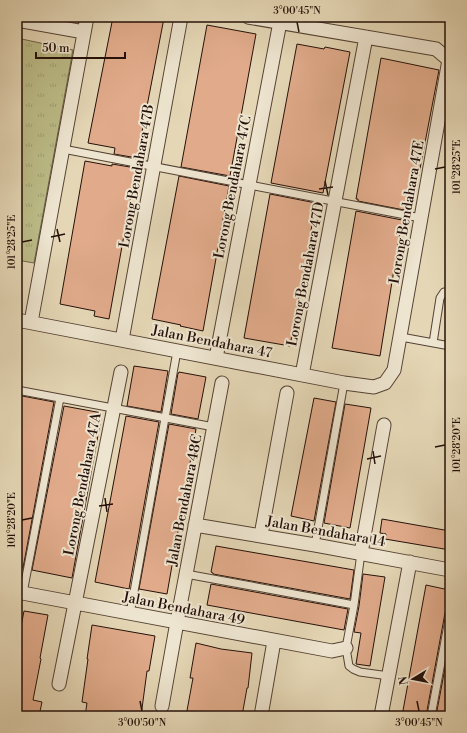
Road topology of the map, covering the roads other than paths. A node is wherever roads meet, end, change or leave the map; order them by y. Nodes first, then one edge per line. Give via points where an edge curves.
1 (87, 17) edge
2 (181, 17) edge
3 (248, 17) edge
4 (17, 20) edge
5 (272, 20) edge
6 (84, 32) junction
7 (366, 37) junction
8 (449, 60) edge
9 (63, 149) junction
10 (154, 166) junction
11 (249, 184) junction
12 (335, 201) junction
13 (422, 218) junction
14 (450, 293) edge
15 (17, 320) edge
16 (30, 322) junction
17 (400, 337) junction
18 (122, 340) junction
19 (433, 343) junction
20 (450, 346) edge
21 (177, 351) junction
22 (216, 358) junction
23 (394, 370) joint
24 (121, 372) dead end
25 (302, 375) junction
26 (222, 383) dead end
27 (344, 383) junction
28 (17, 390) edge
29 (287, 393) dead end
30 (60, 398) junction
31 (114, 408) junction
32 (165, 418) junction
33 (384, 425) dead end
34 (214, 427) junction
35 (196, 524) junction
36 (261, 535) junction
37 (315, 545) junction
38 (361, 553) junction
39 (410, 562) junction
40 (450, 570) edge
41 (186, 574) junction
42 (20, 593) edge
43 (74, 603) junction
44 (354, 605) junction
45 (130, 614) junction
46 (450, 614) edge
47 (177, 622) junction
48 (274, 641) junction
49 (346, 648) junction
50 (389, 676) junction
51 (59, 684) dead end
52 (162, 706) dead end
53 (261, 716) edge
54 (381, 716) edge
55 (431, 716) edge

1 - 6 street
2 - 10 street, Lorong Bendahara 47B
3 - 5 street
4 - 6 street
5 - 7 street
5 - 11 street, Lorong Bendahara 47C
6 - 9 street
7 - 8 street via 436,49
7 - 12 street, Lorong Bendahara 47D
8 - 13 street, Lorong Bendahara 47E
9 - 10 lane
9 - 16 street
10 - 11 lane
10 - 18 street, Lorong Bendahara 47B
11 - 12 lane
11 - 22 street, Lorong Bendahara 47C
12 - 13 lane
12 - 25 street, Lorong Bendahara 47D
13 - 17 street, Lorong Bendahara 47E
14 - 19 lane via 444,292 440,298
15 - 16 street, Jalan Bendahara 47
16 - 18 street, Jalan Bendahara 47
17 - 19 lane
17 - 23 street, Lorong Bendahara 47E
18 - 21 street, Jalan Bendahara 47
19 - 20 lane
21 - 22 street, Jalan Bendahara 47
21 - 32 lane
22 - 25 street, Jalan Bendahara 47
23 - 27 street, Jalan Bendahara 47 via 385,383 374,387
24 - 31 street, Lorong Bendahara 47A
25 - 27 street, Jalan Bendahara 47
26 - 34 street, Jalan Bendahara 48C
27 - 37 lane
28 - 30 lane
29 - 36 street
30 - 31 lane
30 - 42 lane
31 - 32 lane
31 - 43 street, Lorong Bendahara 47A
32 - 34 lane
32 - 45 lane
33 - 38 street
34 - 35 street, Jalan Bendahara 48C
35 - 36 street, Jalan Bendahara 14
35 - 41 street, Jalan Bendahara 48C
36 - 37 street, Jalan Bendahara 14
37 - 38 street, Jalan Bendahara 14
38 - 39 street, Jalan Bendahara 14
38 - 44 lane
39 - 40 street, Jalan Bendahara 14
39 - 50 street
41 - 44 lane
41 - 47 street, Jalan Bendahara 48C
42 - 43 street, Jalan Bendahara 49
43 - 45 street, Jalan Bendahara 49
43 - 51 street, Lorong Bendahara 47A
44 - 49 lane
45 - 47 street, Jalan Bendahara 49
46 - 55 lane
47 - 48 street, Jalan Bendahara 49
47 - 52 street, Jalan Bendahara 48C
48 - 49 street, Jalan Bendahara 49 via 332,651
48 - 53 street
49 - 50 lane via 349,666 353,669
50 - 54 street

